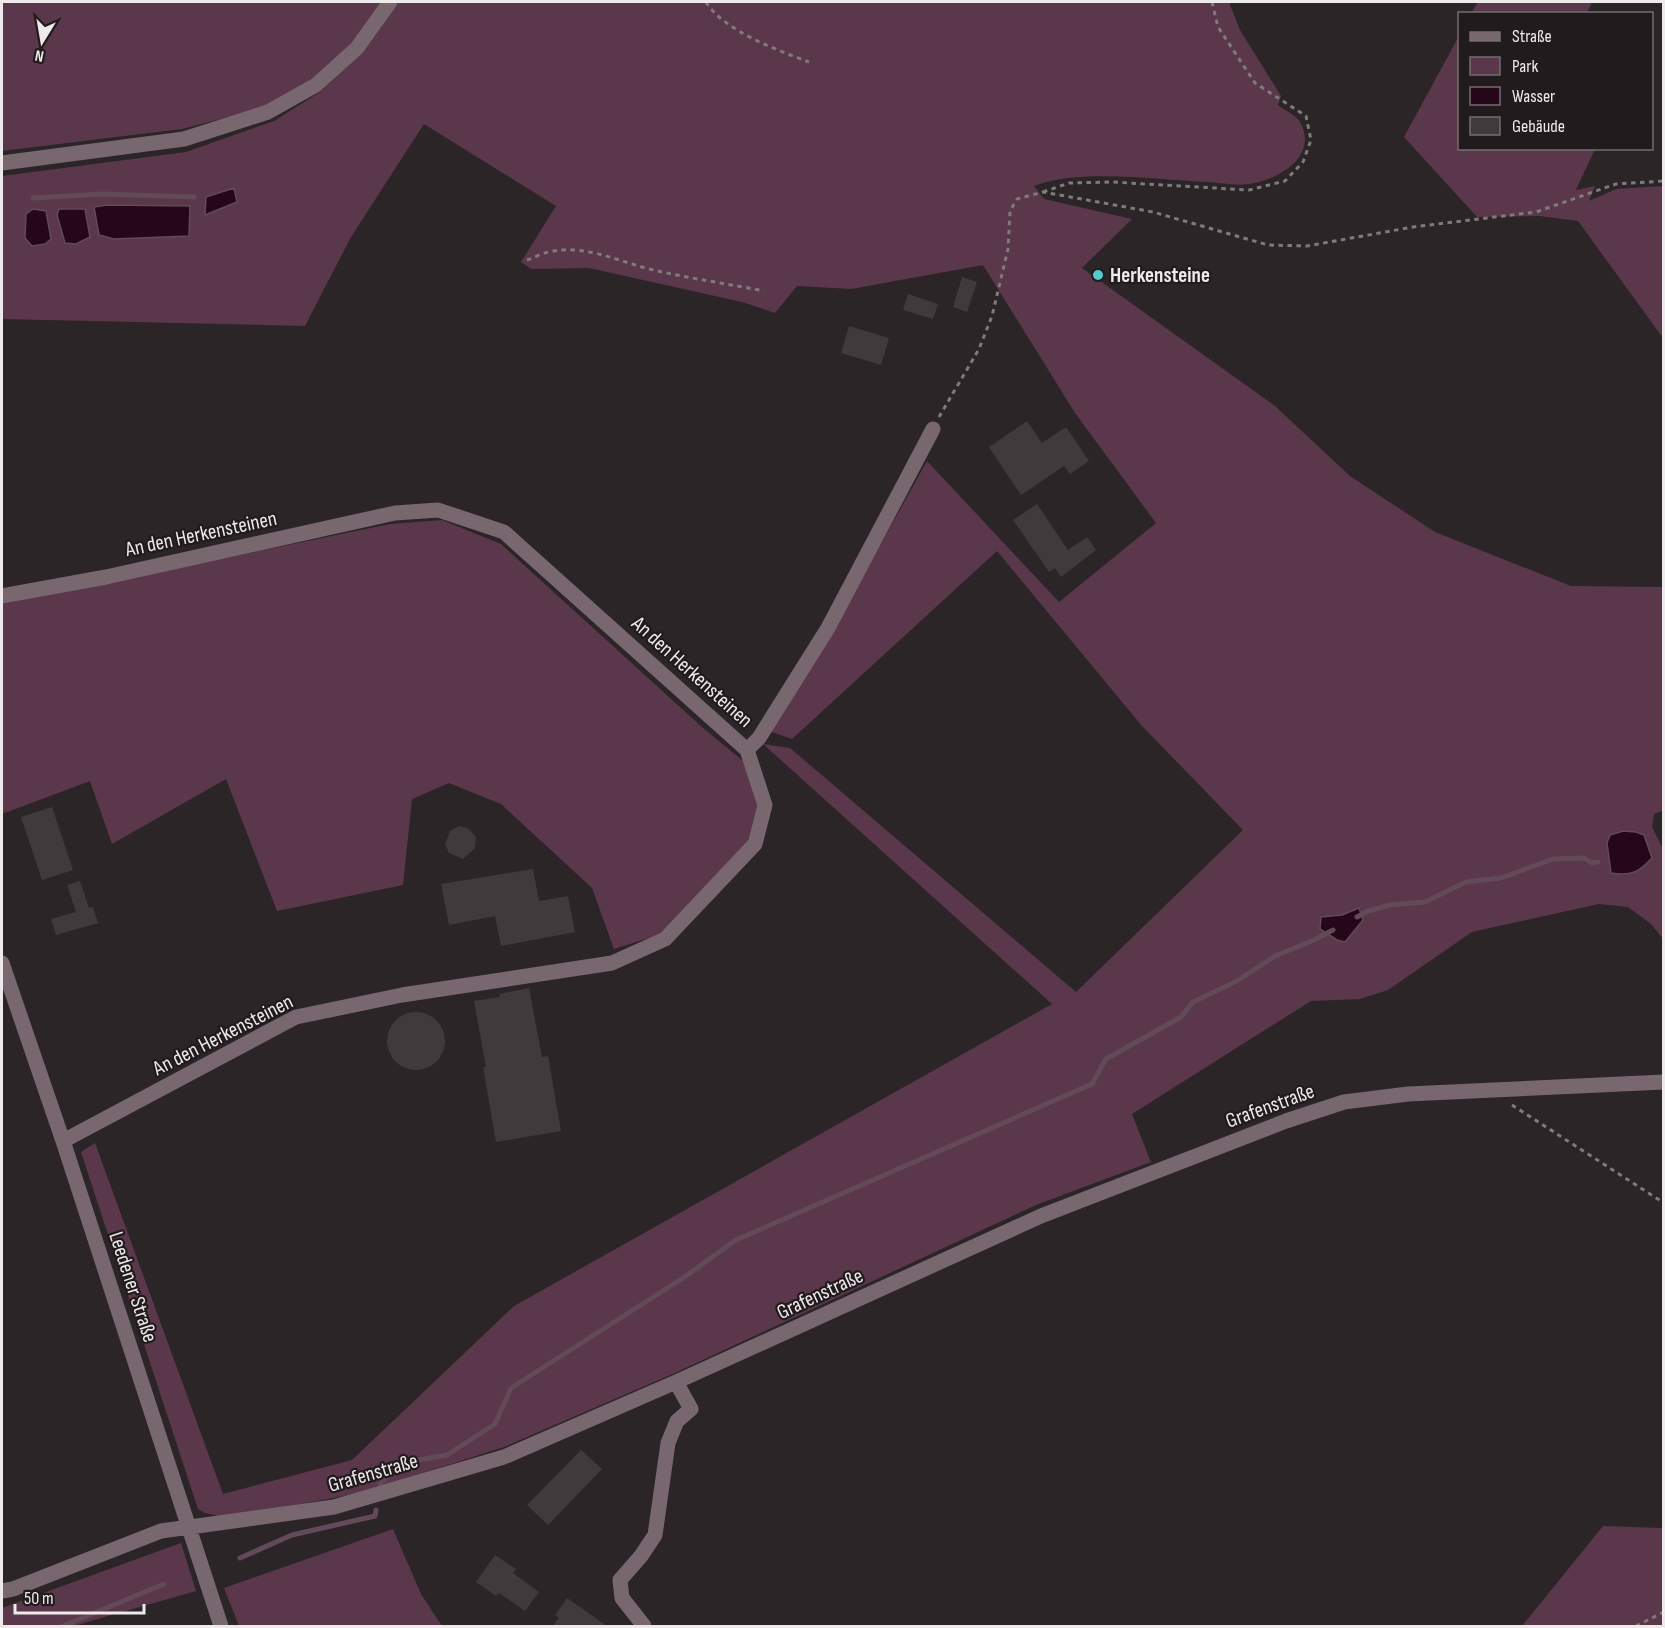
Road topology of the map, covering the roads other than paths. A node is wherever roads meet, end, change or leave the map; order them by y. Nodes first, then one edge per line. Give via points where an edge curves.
1 (390, 2) edge
2 (2, 163) edge
3 (933, 429) road end
4 (2, 596) edge
5 (747, 750) junction
6 (2, 963) edge
7 (1664, 1082) edge
8 (63, 1141) junction
9 (676, 1382) junction
10 (189, 1528) junction
11 (2, 1591) edge
12 (221, 1626) edge
13 (644, 1626) edge

1 - 2 street via 357,48 316,84 268,112 184,139
3 - 5 street via 828,628 759,738
4 - 5 street, An den Herkensteinen via 395,513 438,510 504,532
5 - 8 street, An den Herkensteinen via 765,805 754,844 665,939 612,963 402,995 296,1017
6 - 8 street, Leedener Straße
7 - 9 street, Grafenstraße via 1408,1094 1344,1102 1041,1216
8 - 10 street, Leedener Straße
9 - 10 street, Grafenstraße via 504,1456 334,1507
9 - 13 street via 691,1409 677,1421 669,1443 655,1535 620,1580 622,1598
10 - 11 street, Grafenstraße via 161,1532
10 - 12 street, Leedener Straße

